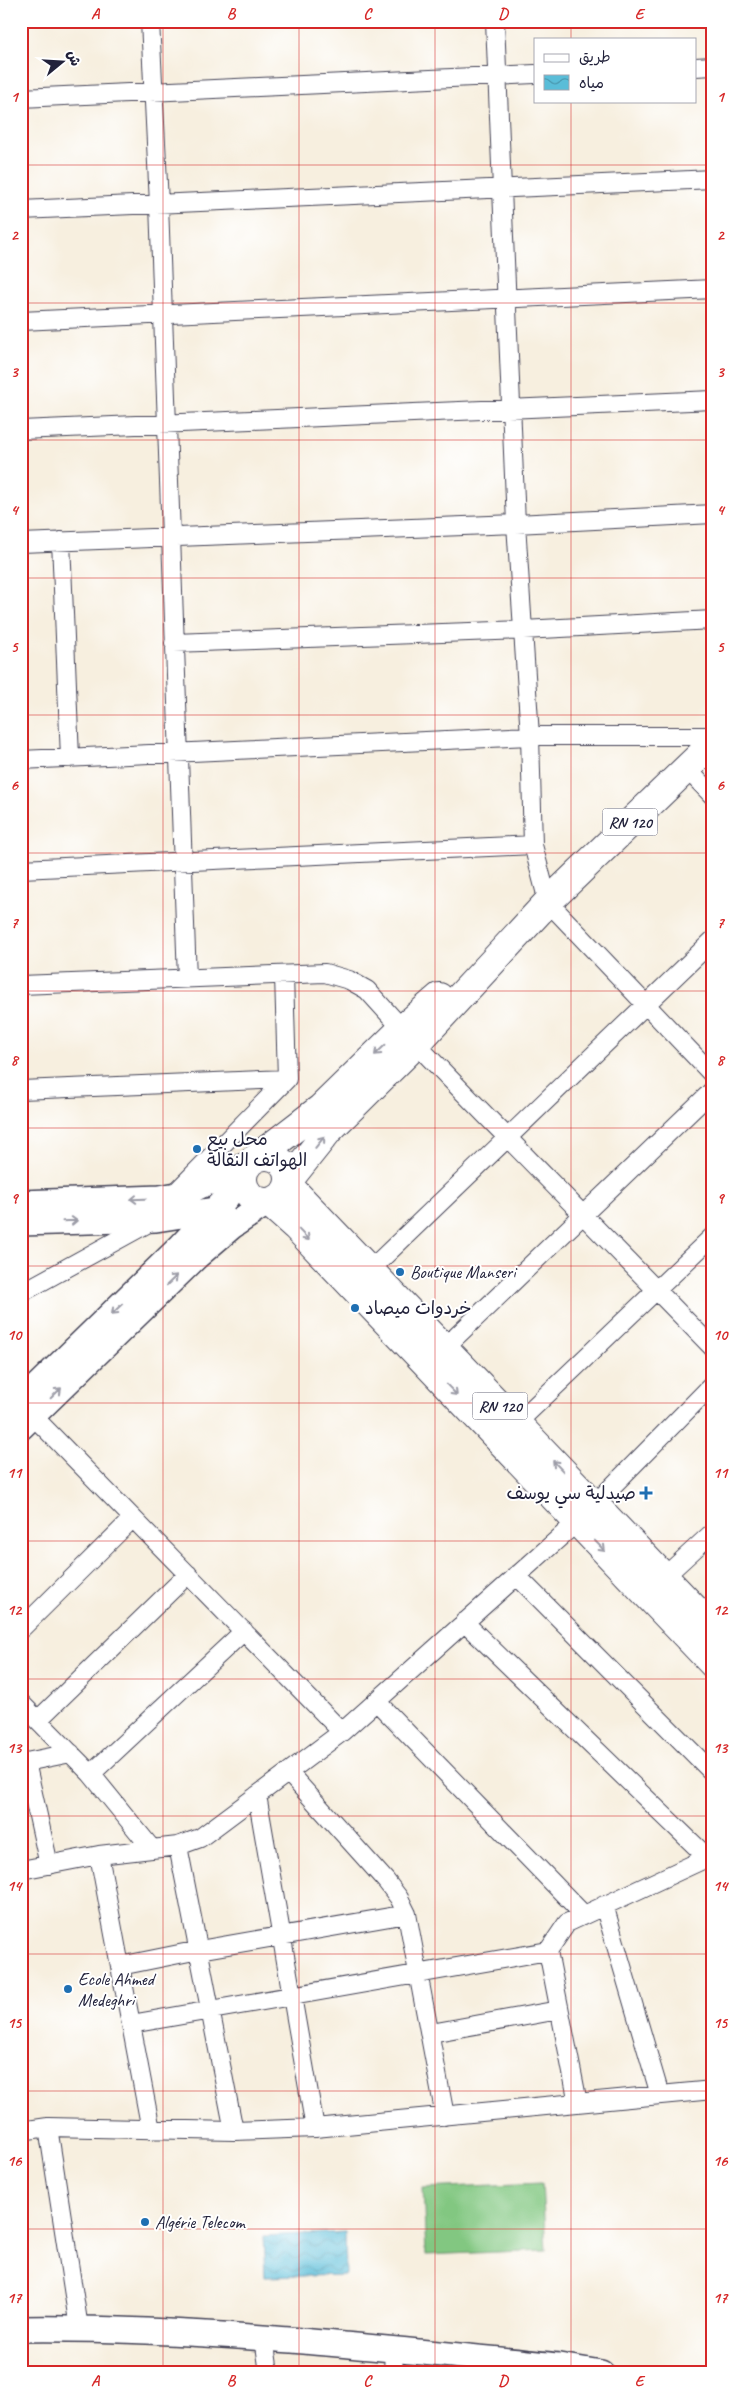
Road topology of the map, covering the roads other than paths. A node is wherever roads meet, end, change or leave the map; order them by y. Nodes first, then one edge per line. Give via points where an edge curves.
1 (150, 21) edge
2 (494, 21) edge
3 (713, 66) edge
4 (696, 67) edge
5 (534, 74) edge
6 (498, 76) junction
7 (153, 92) junction
8 (21, 98) edge
9 (713, 179) edge
10 (502, 189) junction
11 (159, 204) junction
12 (21, 210) edge
13 (713, 289) edge
14 (507, 298) junction
15 (163, 313) junction
16 (21, 321) edge
17 (713, 400) edge
18 (512, 408) junction
19 (166, 423) junction
20 (21, 430) edge
21 (713, 514) edge
22 (516, 524) junction
23 (170, 537) junction
24 (61, 541) junction
25 (21, 543) edge
26 (713, 620) edge
27 (523, 630) junction
28 (174, 643) junction
29 (530, 736) junction
30 (713, 736) edge
31 (713, 743) edge
32 (178, 753) junction
33 (70, 758) junction
34 (21, 760) edge
35 (686, 768) junction
36 (713, 796) edge
37 (533, 845) junction
38 (182, 861) junction
39 (21, 869) edge
40 (548, 902) junction
41 (713, 940) edge
42 (284, 975) junction
43 (186, 980) junction
44 (21, 985) edge
45 (646, 1004) junction
46 (409, 1036) junction
47 (713, 1075) edge
48 (287, 1079) junction
49 (21, 1090) edge
50 (713, 1090) edge
51 (508, 1137) junction
52 (250, 1164) junction
53 (277, 1192) junction
54 (172, 1196) junction
55 (21, 1203) edge
56 (214, 1210) junction
57 (583, 1215) junction
58 (156, 1219) junction
59 (21, 1223) edge
60 (713, 1236) edge
61 (370, 1270) junction
62 (656, 1290) junction
63 (21, 1293) edge
64 (713, 1348) edge
65 (436, 1356) junction
66 (713, 1384) edge
67 (25, 1415) edge
68 (517, 1423) junction
69 (585, 1512) junction
70 (133, 1518) junction
71 (713, 1532) edge
72 (188, 1574) junction
73 (516, 1576) junction
74 (664, 1577) junction
75 (464, 1622) junction
76 (713, 1628) edge
77 (21, 1629) edge
78 (244, 1631) junction
79 (713, 1664) edge
80 (376, 1701) junction
81 (21, 1703) edge
82 (38, 1720) junction
83 (342, 1732) junction
84 (71, 1753) junction
85 (24, 1762) edge
86 (288, 1772) junction
87 (713, 1773) edge
88 (91, 1774) junction
89 (257, 1796) junction
90 (178, 1846) junction
91 (152, 1849) junction
92 (99, 1855) junction
93 (710, 1859) edge
94 (49, 1865) junction
95 (21, 1870) edge
96 (604, 1905) junction
97 (407, 1914) junction
98 (583, 1914) junction
99 (280, 1935) junction
100 (199, 1950) junction
101 (548, 1951) junction
102 (120, 1966) junction
103 (420, 1975) junction
104 (291, 1997) junction
105 (211, 2010) junction
106 (559, 2010) junction
107 (131, 2024) junction
108 (430, 2033) junction
109 (713, 2090) edge
110 (660, 2095) junction
111 (578, 2103) junction
112 (445, 2116) junction
113 (48, 2127) junction
114 (314, 2128) junction
115 (151, 2130) junction
116 (234, 2131) junction
117 (21, 2132) edge
118 (21, 2328) edge
119 (79, 2328) junction
120 (264, 2338) junction
121 (393, 2361) edge
122 (558, 2369) edge
123 (269, 2373) edge
124 (601, 2373) edge

1 - 7 street
2 - 6 street
3 - 4 street
5 - 6 street
6 - 7 street
6 - 10 street
7 - 8 street
7 - 11 street
9 - 10 street
10 - 11 street
10 - 14 street
11 - 12 street
11 - 15 street
13 - 14 street
14 - 15 street
14 - 18 street
15 - 16 street
15 - 19 street
17 - 18 street
18 - 19 street
18 - 22 street
19 - 20 street
19 - 23 street
21 - 22 street
22 - 23 street
22 - 27 street
23 - 24 street
23 - 28 street
24 - 25 street
24 - 33 street
26 - 27 street
27 - 28 street
27 - 29 street
28 - 32 street
29 - 30 street
29 - 32 street
29 - 37 street
31 - 35 main road, RN 120
32 - 33 street
32 - 38 street
33 - 34 street
35 - 36 street
35 - 40 main road, RN 120
37 - 38 street
37 - 40 street
38 - 39 street
38 - 43 street
40 - 45 street
40 - 46 main road, RN 120
41 - 45 street
42 - 43 street
42 - 46 street via 326,973 349,980 367,990
42 - 48 street
43 - 44 street
45 - 47 street
45 - 51 street
46 - 51 street
46 -> 52 main road
53 -> 46 main road, RN 120
48 - 49 street
48 - 54 street
50 - 57 street
51 - 57 street
51 - 61 street
52 - 53 main road via 244,1186 248,1193
52 - 53 main road via 272,1157 279,1160 288,1172
52 - 54 main road
52 - 56 main road
53 - 56 main road
53 - 61 main road, RN 120 via 300,1199
53 -> 65 main road, RN 120 via 296,1227
67 -> 53 main road via 197,1256
54 -> 55 main road
56 - 58 main road
56 -> 67 main road
57 - 62 street
57 - 65 street
59 -> 58 main road
58 - 63 street
60 - 62 street
61 - 65 main road, RN 120
62 - 64 street
62 - 68 street
65 - 68 main road, RN 120
65 -> 69 main road, RN 120
66 - 69 street
67 - 70 street
69 -> 68 main road, RN 120
69 - 73 street
69 - 74 main road, RN 120
69 -> 79 main road, RN 120
70 - 72 street
70 - 77 street
71 - 74 street
72 - 78 street
72 - 82 street
73 - 75 street
73 - 87 street
74 - 76 main road, RN 120
75 - 80 street
75 - 93 street
78 - 83 street
78 - 88 street
80 - 83 street
80 - 98 street
81 - 82 street
82 - 84 street
83 - 86 street
84 - 85 street
84 - 88 street
85 - 94 street
86 - 89 street
86 - 97 street via 386,1881
88 - 91 street
89 - 90 street via 200,1838
89 - 99 street
90 - 91 street
90 - 100 street
91 - 92 street
92 - 94 street
92 - 102 street
93 - 96 street
94 - 95 street
96 - 98 street
96 - 110 street
97 - 99 street
97 - 103 street
98 - 101 street via 567,1923
99 - 100 street
99 - 104 street
100 - 102 street
100 - 105 street
101 - 103 street
101 - 106 street
102 - 107 street
103 - 104 street
103 - 108 street
104 - 105 street
104 - 114 street
105 - 107 street
105 - 116 street
106 - 108 street
106 - 111 street
107 - 115 street
108 - 112 street
109 - 110 street
110 - 111 street
111 - 112 street
112 - 114 street
113 - 115 street
113 - 117 street
113 - 119 street
114 - 116 street
115 - 116 street
118 - 119 main road
119 - 120 main road
120 - 121 main road
120 - 123 street
121 - 122 main road
122 - 124 main road

